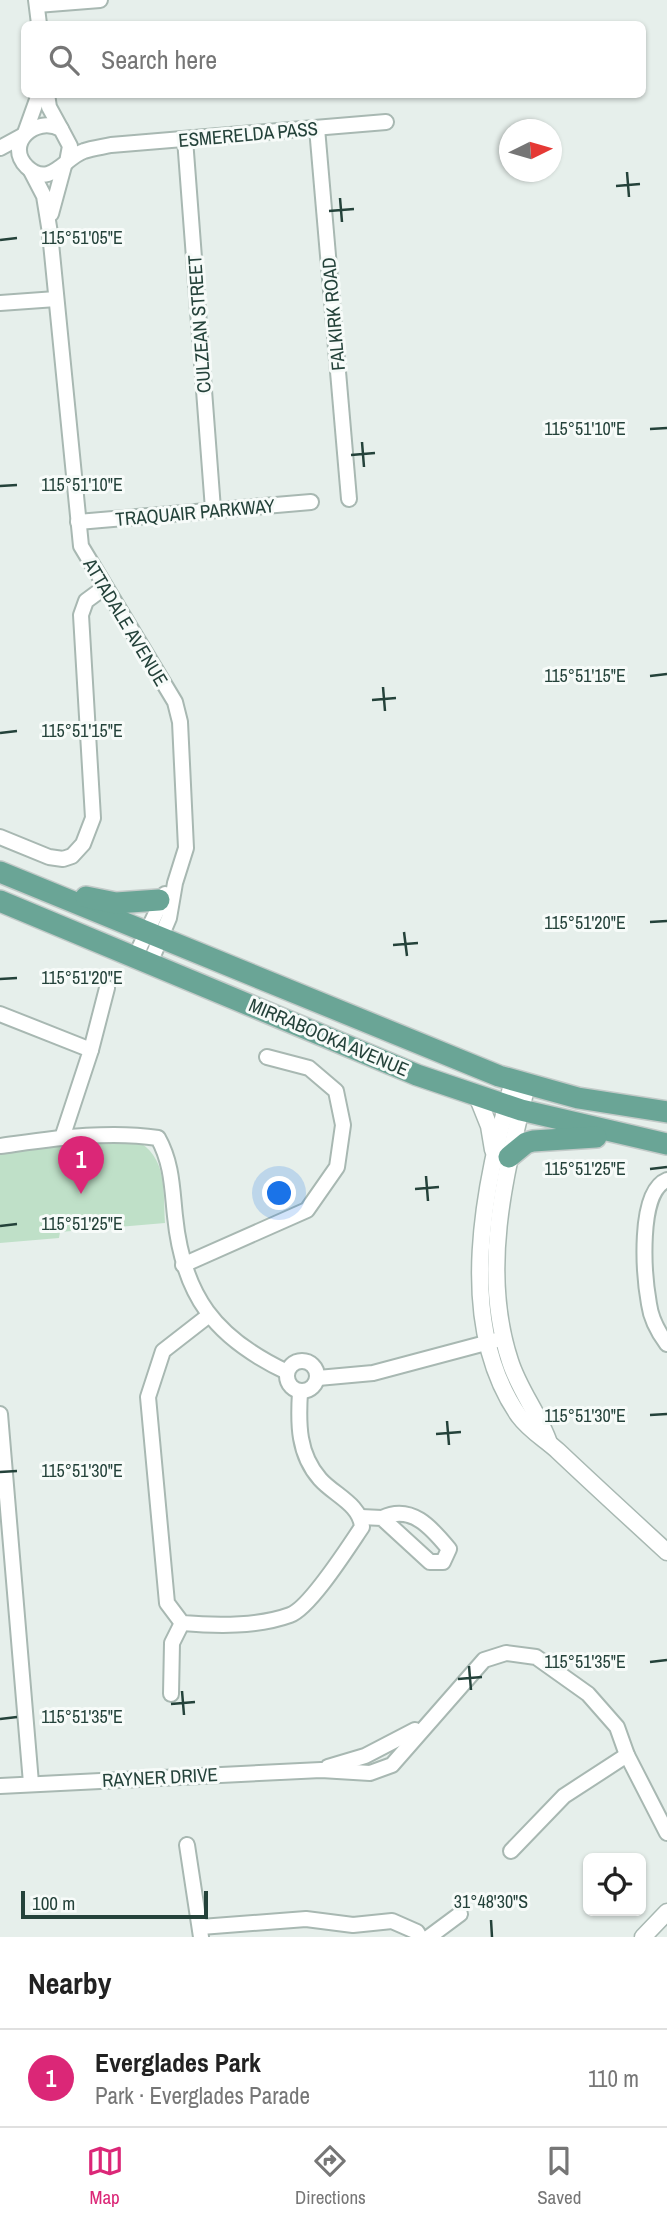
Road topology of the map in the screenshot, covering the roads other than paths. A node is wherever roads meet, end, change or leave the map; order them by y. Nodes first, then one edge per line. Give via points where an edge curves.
1 (100, 0) edge
2 (37, 3) edge
3 (39, 21) edge
4 (38, 98) edge
5 (48, 98) edge
6 (386, 122) dead end
7 (317, 128) junction
8 (61, 130) junction
9 (24, 135) junction
10 (185, 139) junction
11 (111, 145) junction
12 (0, 148) edge
13 (0, 158) edge
14 (66, 164) junction
15 (27, 166) junction
16 (50, 233) junction
17 (57, 299) junction
18 (0, 303) edge
19 (349, 499) dead end
20 (312, 502) dead end
21 (213, 509) junction
22 (78, 522) junction
23 (105, 587) junction
24 (0, 837) edge
25 (0, 872) edge
26 (175, 883) junction
27 (33, 885) junction
28 (159, 900) junction
29 (0, 901) edge
30 (154, 935) junction
31 (143, 960) junction
32 (107, 988) dead end
33 (0, 1014) edge
34 (92, 1050) junction
35 (268, 1056) dead end
36 (520, 1083) junction
37 (477, 1096) junction
38 (514, 1108) junction
39 (667, 1112) edge
40 (626, 1136) junction
41 (62, 1138) junction
42 (667, 1144) edge
43 (0, 1146) edge
44 (501, 1156) junction
45 (667, 1180) edge
46 (183, 1265) junction
47 (208, 1317) junction
48 (496, 1341) junction
49 (667, 1344) edge
50 (287, 1372) junction
51 (318, 1378) junction
52 (300, 1392) junction
53 (0, 1414) edge
54 (361, 1517) junction
55 (382, 1518) dead end
56 (667, 1552) edge
57 (182, 1623) junction
58 (171, 1694) dead end
59 (627, 1755) junction
60 (31, 1783) junction
61 (0, 1787) edge
62 (667, 1833) edge
63 (187, 1845) dead end
64 (511, 1851) dead end
65 (667, 1912) edge
66 (460, 1914) dead end
67 (201, 1932) edge
68 (420, 1937) edge
69 (429, 1937) edge
70 (643, 1937) edge

1 - 2 street
2 - 3 street
4 - 9 street
5 - 8 street
6 - 7 street, ESMERELDA PASS
7 - 10 street, ESMERELDA PASS
7 - 19 street, FALKIRK ROAD
8 - 9 street via 38,125
8 - 11 street, ESMERELDA PASS via 80,140
8 - 14 street via 70,146
9 - 12 street
9 - 15 street via 19,148
10 - 11 street, ESMERELDA PASS
10 - 21 street, CULZEAN STREET
11 - 14 street, ESMERELDA PASS via 82,151
13 - 15 street
14 - 15 street via 45,175
14 - 16 street, ATTADALE AVENUE via 51,208
15 - 16 street, ATTADALE AVENUE via 44,196
16 - 17 street, ATTADALE AVENUE
17 - 18 street
17 - 22 street, ATTADALE AVENUE
20 - 21 street, TRAQUAIR PARKWAY
21 - 22 street, TRAQUAIR PARKWAY
22 - 23 street, ATTADALE AVENUE via 81,546
23 - 24 street via 86,601 81,614 94,809 83,844 63,859
23 - 26 street, ATTADALE AVENUE via 175,702 180,723 186,848
25 - 27 main road, MIRRABOOKA AVENUE
26 - 28 street, ATTADALE AVENUE
26 - 30 street, ATTADALE AVENUE via 169,918
27 - 28 main road via 116,903
27 - 30 main road, MIRRABOOKA AVENUE
28 - 30 street, ATTADALE AVENUE
29 - 31 main road, MIRRABOOKA AVENUE
30 - 31 street, ATTADALE AVENUE
30 - 36 main road, MIRRABOOKA AVENUE
31 - 37 main road, MIRRABOOKA AVENUE
32 - 34 street
33 - 34 street
34 - 41 street
35 - 46 street via 309,1068 336,1091 343,1125 337,1167 307,1210
36 - 38 street
36 - 39 main road, MIRRABOOKA AVENUE
37 - 38 main road, MIRRABOOKA AVENUE
37 - 44 street
38 - 40 main road, MIRRABOOKA AVENUE
38 - 44 street
40 - 42 main road, MIRRABOOKA AVENUE
40 - 44 main road via 533,1141
41 - 43 street
41 - 46 street via 158,1138 169,1157
44 - 48 street
45 - 49 street via 654,1188 650,1197 646,1251 649,1306
46 - 47 street
47 - 50 street via 244,1350
47 - 57 street via 163,1351 148,1397 167,1603
48 - 51 street via 373,1373
48 - 56 street via 550,1443
50 - 51 street via 293,1364 308,1362 316,1368
50 - 52 street via 291,1387
51 - 52 street via 310,1390
52 - 54 street via 299,1431 310,1464
53 - 60 street
54 - 55 street
54 - 57 street via 362,1527 333,1571 293,1615 225,1626
57 - 58 street via 173,1643
59 - 60 street, RAYNER DRIVE via 617,1727 588,1694 536,1657 506,1653 484,1660 434,1718 405,1737 321,1770
59 - 62 street, RAYNER DRIVE
59 - 64 street via 564,1796
60 - 61 street, RAYNER DRIVE
63 - 67 street
65 - 70 street
66 - 69 street
67 - 68 street via 306,1919 353,1925 392,1921 417,1931

